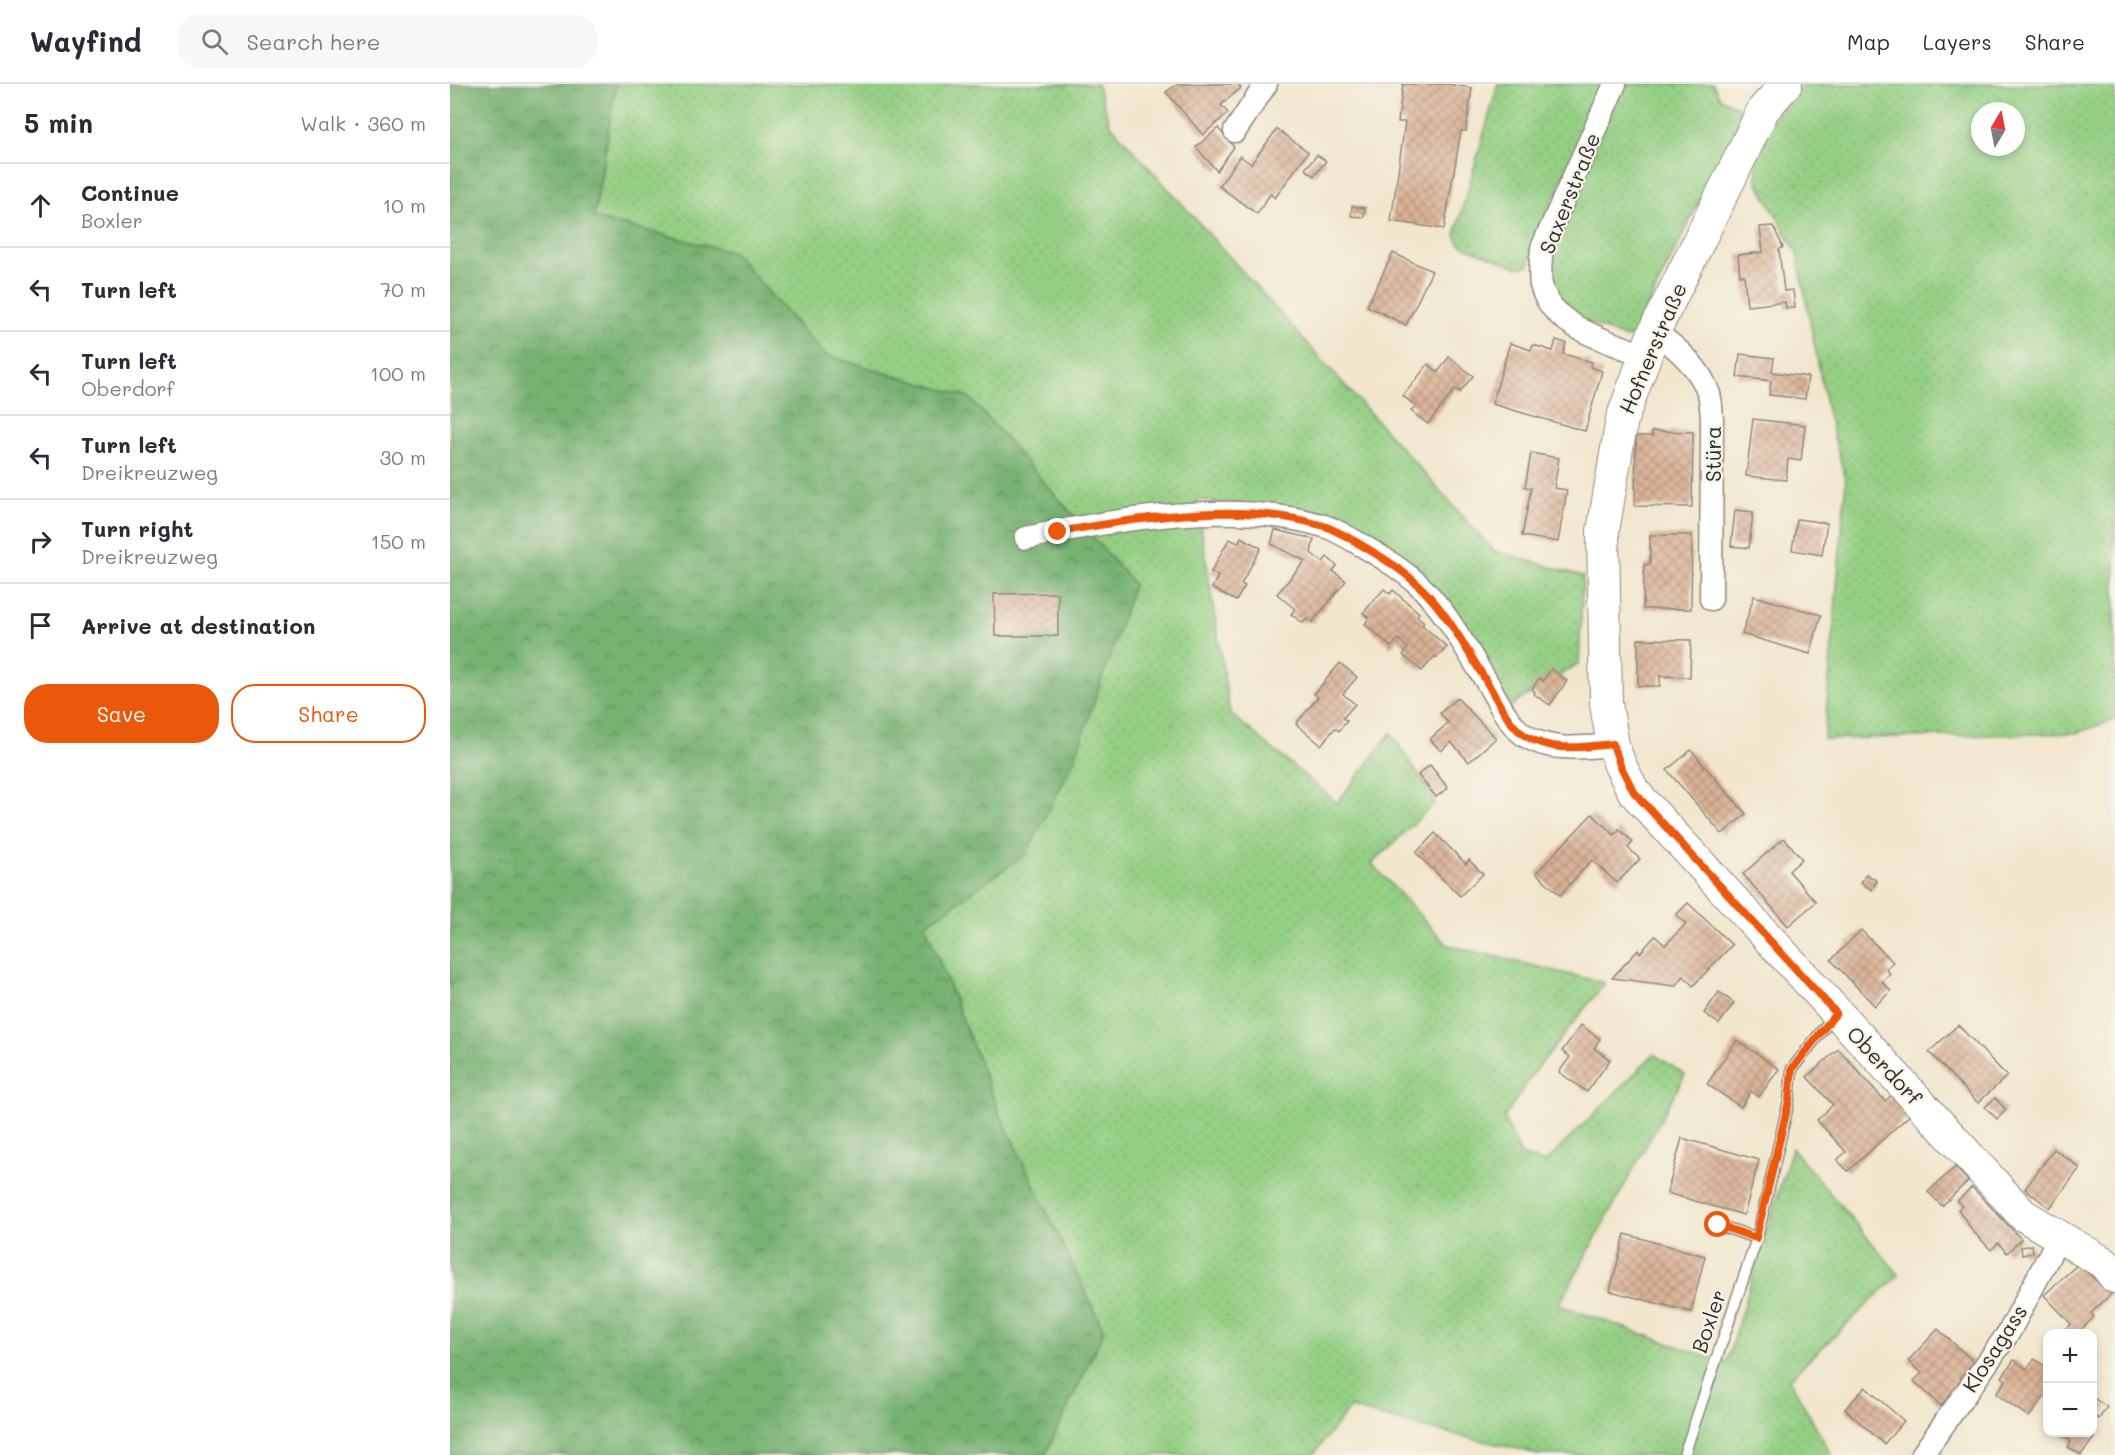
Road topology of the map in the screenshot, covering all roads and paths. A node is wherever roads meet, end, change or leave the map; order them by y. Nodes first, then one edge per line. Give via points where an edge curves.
1 (1266, 84) edge
2 (1615, 84) edge
3 (1786, 84) edge
4 (1235, 132) dead end
5 (1649, 343) junction
6 (1026, 538) dead end
7 (1711, 599) dead end
8 (1613, 744) junction
9 (1836, 1013) junction
10 (1718, 1225) dead end
11 (2059, 1237) junction
12 (1756, 1238) junction
13 (2115, 1276) edge
14 (1684, 1455) edge
15 (1922, 1455) edge

1 - 4 street
2 - 5 street, Saxerstraße via 1542,248 1541,286 1565,321 1591,334
3 - 5 main road, Hofnerstraße via 1763,110
5 - 7 street, Stüra via 1675,346 1699,375 1709,395
5 - 8 main road, Hofnerstraße via 1622,419 1603,531 1606,704
6 - 8 street via 1140,519 1224,513 1282,517 1325,526 1383,558 1417,584 1445,616 1523,734 1544,745 1571,748
8 - 9 main road, Oberdorf via 1634,792
9 - 11 main road, Oberdorf via 2023,1215
9 - 12 lane, Boxler via 1792,1069 1789,1101
10 - 12 lane
11 - 13 main road, Oberdorf via 2104,1263
11 - 15 street, Klosagass via 2009,1332
12 - 14 lane, Boxler

